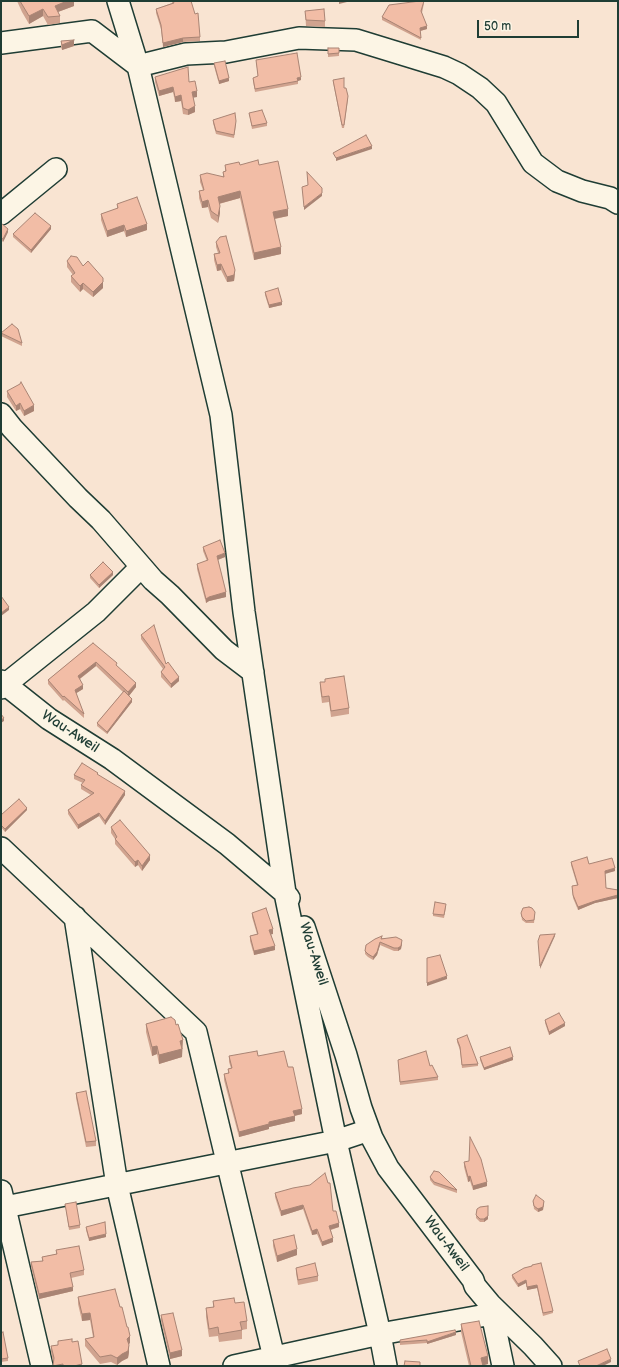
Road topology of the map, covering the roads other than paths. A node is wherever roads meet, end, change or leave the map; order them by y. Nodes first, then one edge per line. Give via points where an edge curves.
1 (118, 1) edge
2 (1, 43) edge
3 (138, 66) junction
4 (56, 169) dead end
5 (618, 203) edge
6 (1, 214) edge
7 (5, 427) edge
8 (141, 567) junction
9 (252, 672) junction
10 (2, 684) edge
11 (1, 848) edge
12 (286, 893) junction
13 (75, 917) junction
14 (369, 1130) junction
15 (336, 1141) junction
16 (227, 1163) junction
17 (117, 1184) junction
18 (3, 1199) edge
19 (491, 1309) junction
20 (380, 1334) junction
21 (274, 1362) edge
22 (42, 1366) edge
23 (159, 1366) edge
24 (234, 1366) edge
25 (386, 1366) edge
26 (503, 1366) edge
27 (551, 1366) edge

1 - 3 street
2 - 3 street via 92,31
3 - 5 street via 186,54 226,52 300,38 356,40 459,74 496,103 533,163 557,181
3 - 9 street via 221,415
4 - 6 street
7 - 8 street via 101,520
8 - 9 street via 224,650
8 - 10 street via 96,612 55,646
9 - 12 street
10 - 12 street, Wau-Aweil via 49,719 112,759 226,844
11 - 13 street
12 - 14 street, Wau-Aweil via 302,918
12 - 15 street
13 - 16 street via 196,1032
13 - 17 street
14 - 15 street
14 - 19 street, Wau-Aweil via 388,1168 473,1280
15 - 16 street
15 - 20 street
16 - 17 street
16 - 21 street
17 - 18 street
17 - 23 street
18 - 22 street
19 - 20 street
19 - 26 street
19 - 27 street, Wau-Aweil via 533,1346
20 - 21 street
20 - 25 street
21 - 24 street

